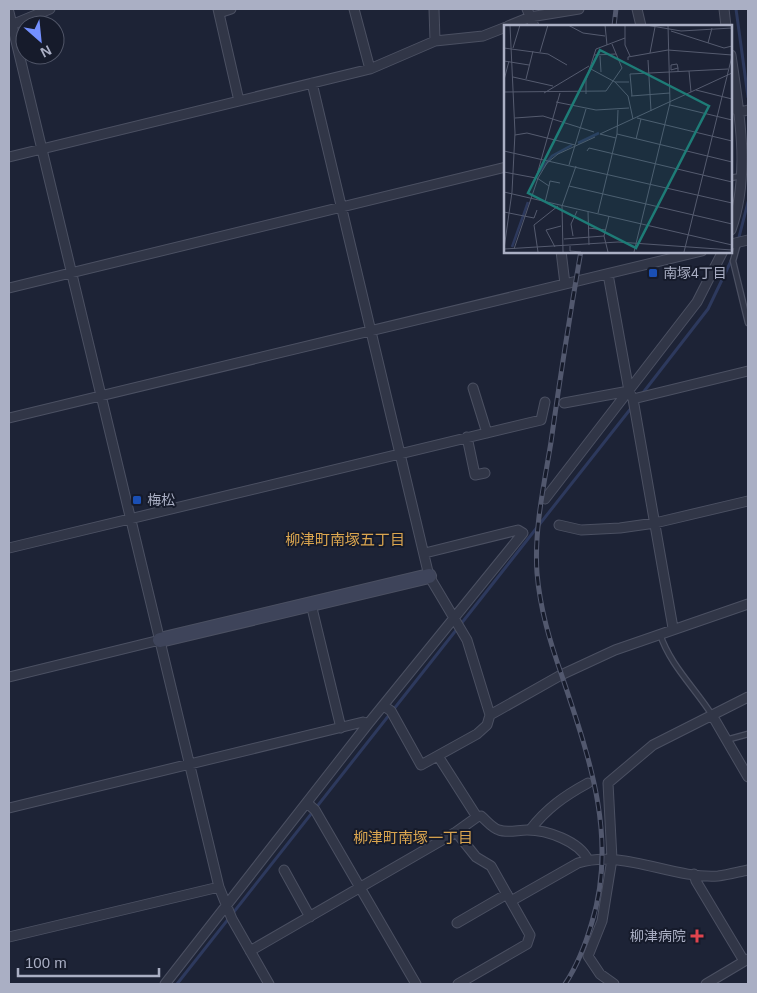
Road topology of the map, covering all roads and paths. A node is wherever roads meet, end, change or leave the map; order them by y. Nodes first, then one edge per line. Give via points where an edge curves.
1 (50, 9) edge
2 (231, 9) edge
3 (354, 9) edge
4 (434, 9) edge
5 (579, 9) edge
6 (637, 9) edge
7 (724, 9) edge
8 (218, 11) edge
9 (554, 11) edge
10 (9, 12) edge
11 (528, 13) edge
12 (10, 25) edge
13 (510, 25) edge
14 (534, 25) edge
15 (641, 25) edge
16 (726, 25) edge
17 (504, 28) edge
18 (435, 41) junction
19 (732, 59) edge
20 (370, 69) junction
21 (312, 84) junction
22 (239, 101) junction
23 (732, 107) edge
24 (744, 111) edge
25 (42, 149) junction
26 (9, 157) edge
27 (504, 167) edge
28 (741, 176) junction
29 (732, 178) edge
30 (342, 207) junction
31 (732, 227) edge
32 (748, 240) edge
33 (734, 243) edge
34 (561, 252) edge
35 (698, 252) edge
36 (722, 252) edge
37 (73, 273) junction
38 (608, 274) junction
39 (565, 284) junction
40 (9, 288) edge
41 (748, 323) edge
42 (372, 330) junction
43 (748, 371) edge
44 (473, 388) dead end
45 (631, 395) junction
46 (102, 396) junction
47 (545, 402) dead end
48 (564, 403) dead end
49 (9, 418) edge
50 (487, 433) junction
51 (467, 437) junction
52 (401, 453) junction
53 (484, 473) dead end
54 (545, 498) dead end
55 (748, 501) edge
56 (131, 519) junction
57 (656, 523) junction
58 (559, 525) dead end
59 (9, 548) edge
60 (425, 553) junction
61 (429, 576) junction
62 (311, 604) junction
63 (748, 604) edge
64 (454, 616) junction
65 (673, 628) junction
66 (660, 633) junction
67 (160, 640) junction
68 (9, 677) edge
69 (748, 697) edge
70 (384, 706) junction
71 (490, 715) junction
72 (712, 715) junction
73 (368, 724) junction
74 (342, 728) junction
75 (748, 734) edge
76 (726, 740) junction
77 (438, 756) junction
78 (191, 764) junction
79 (748, 777) edge
80 (588, 783) dead end
81 (308, 803) junction
82 (9, 808) edge
83 (477, 817) junction
84 (530, 830) junction
85 (456, 832) junction
86 (612, 859) junction
87 (588, 860) junction
88 (284, 870) dead end
89 (748, 870) edge
90 (694, 874) junction
91 (219, 887) junction
92 (360, 888) junction
93 (509, 898) junction
94 (226, 907) junction
95 (310, 916) junction
96 (457, 923) dead end
97 (9, 938) edge
98 (250, 951) junction
99 (746, 960) edge
100 (165, 984) edge
101 (269, 984) edge
102 (416, 984) edge
103 (458, 984) edge
104 (614, 984) edge
105 (706, 984) edge

1 - 12 street
2 - 8 street
3 - 20 street
4 - 18 street
5 - 9 street
6 - 15 street
7 - 16 street
8 - 22 street
9 - 11 street
10 - 12 street
11 - 13 street
11 - 14 street
12 - 25 street
17 - 18 street via 483,36
18 - 20 street
19 - 24 street
20 - 21 street
21 - 22 street
21 - 30 street
22 - 25 street
23 - 24 street
24 - 28 street
25 - 26 street
25 - 37 street
27 - 30 street
28 - 29 lane
28 - 31 street
30 - 37 street
30 - 42 street
32 - 33 street
33 - 41 lane via 734,260
34 - 39 street
35 - 38 street
36 - 45 street via 697,302
37 - 40 street
37 - 46 street
38 - 39 street
38 - 45 street
39 - 42 street
42 - 46 street
42 - 52 street
43 - 45 street
44 - 50 street
45 - 48 street
45 - 54 street
45 - 57 street
46 - 49 street
46 - 56 street
47 - 50 street via 541,420
50 - 51 street
51 - 52 street
51 - 53 street via 476,475
52 - 56 street
52 - 60 street
55 - 57 street
56 - 59 street
56 - 67 street
57 - 58 street via 581,530
57 - 65 street
60 - 61 street
60 - 64 street via 518,530 523,533
61 - 62 street
61 - 64 street via 441,600
62 - 67 street
62 - 74 street
63 - 65 street
64 - 70 street
64 - 71 street via 467,640
65 - 66 street
66 - 71 street via 589,661
66 - 72 lane via 672,658
67 - 68 street
67 - 78 street
69 - 72 street
70 - 73 street
70 - 77 street via 421,764
71 - 77 street via 488,725 477,734
72 - 76 street
72 - 86 street via 653,745 608,783
73 - 74 street via 363,722
73 - 81 street
74 - 78 street
75 - 76 lane
76 - 79 street
77 - 83 street
78 - 82 street
78 - 91 street
80 - 84 street via 543,813
81 - 92 street
81 - 94 street
83 - 84 street via 481,816 501,831
83 - 85 street
84 - 87 street via 551,834 573,844
85 - 92 street
85 - 93 street via 476,857 491,866
86 - 87 street
86 - 90 street
86 - 104 street via 602,921 588,956 600,974
87 - 93 street
88 - 95 street
89 - 90 street via 718,876
90 - 99 street
91 - 94 street
91 - 97 street
92 - 95 street
92 - 102 street
93 - 96 street
93 - 103 street via 530,935 527,944
94 - 98 street
94 - 100 street
95 - 98 street
98 - 101 street
99 - 105 street

